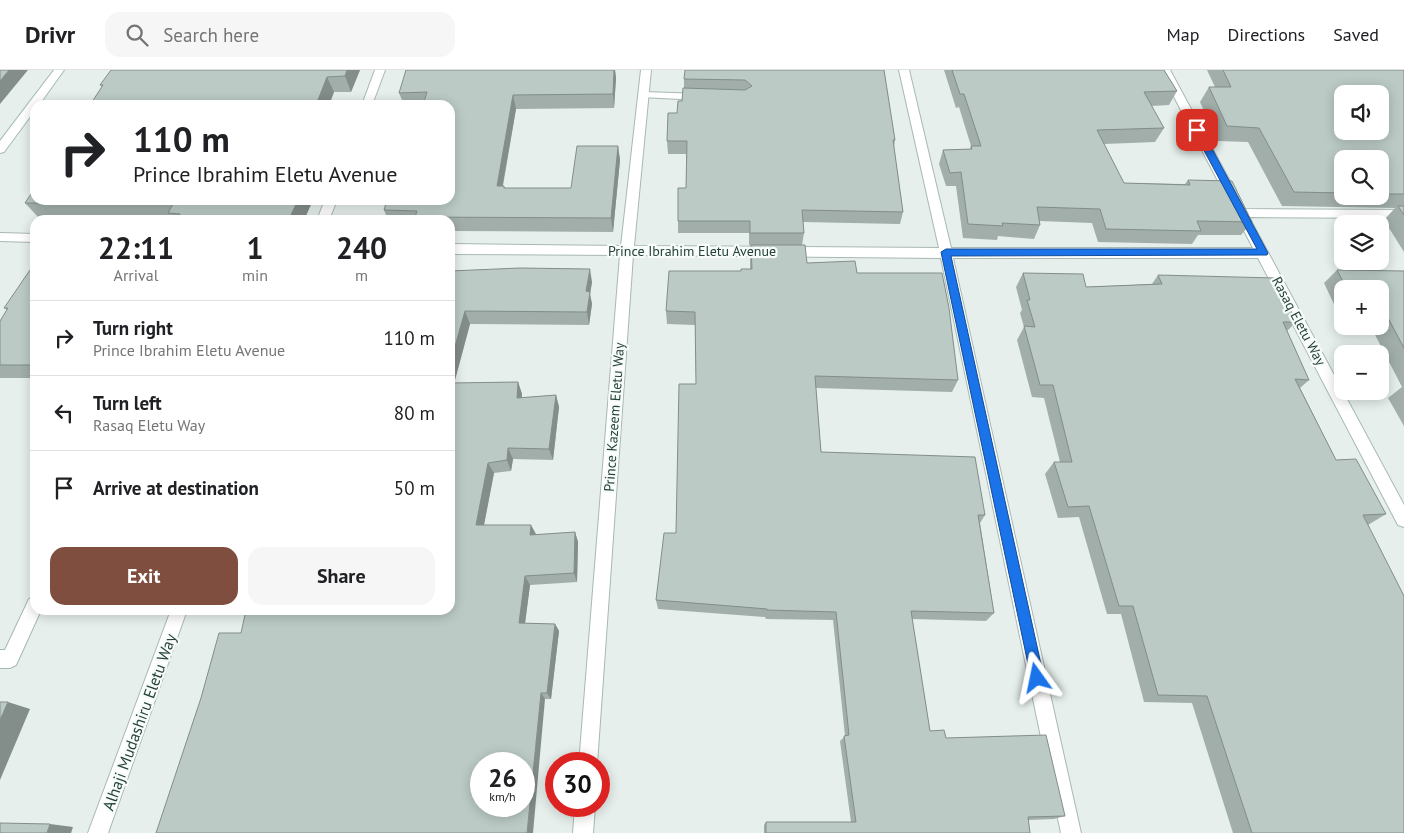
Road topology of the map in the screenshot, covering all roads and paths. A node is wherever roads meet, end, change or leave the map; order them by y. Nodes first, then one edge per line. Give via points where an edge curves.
1 (59, 70) edge
2 (380, 70) edge
3 (646, 70) edge
4 (904, 70) edge
5 (1165, 70) edge
6 (644, 95) junction
7 (716, 98) edge
8 (36, 100) edge
9 (369, 100) edge
10 (30, 108) edge
11 (0, 149) edge
12 (1243, 213) junction
13 (1404, 214) edge
14 (0, 237) edge
15 (30, 238) edge
16 (455, 248) edge
17 (627, 250) junction
18 (946, 252) junction
19 (1264, 253) junction
20 (1404, 520) edge
21 (31, 615) edge
22 (178, 615) edge
23 (0, 659) edge
24 (589, 752) edge
25 (584, 817) edge
26 (98, 833) edge
27 (582, 833) edge
28 (1071, 833) edge

1 - 8 street
2 - 9 street
3 - 6 street, Prince Kazeem Eletu Way
4 - 18 street
5 - 12 street, Rasaq Eletu Way
6 - 7 street
6 - 17 street, Prince Kazeem Eletu Way
10 - 11 street
12 - 13 street
12 - 19 street, Rasaq Eletu Way
14 - 15 street
16 - 17 street, Prince Ibrahim Eletu Avenue
17 - 18 street, Prince Ibrahim Eletu Avenue
17 - 24 street, Prince Kazeem Eletu Way
18 - 19 street, Prince Ibrahim Eletu Avenue
18 - 28 street
19 - 20 street, Rasaq Eletu Way
21 - 23 street via 10,659
22 - 26 street, Alhaji Mudashiru Eletu Way
25 - 27 street

